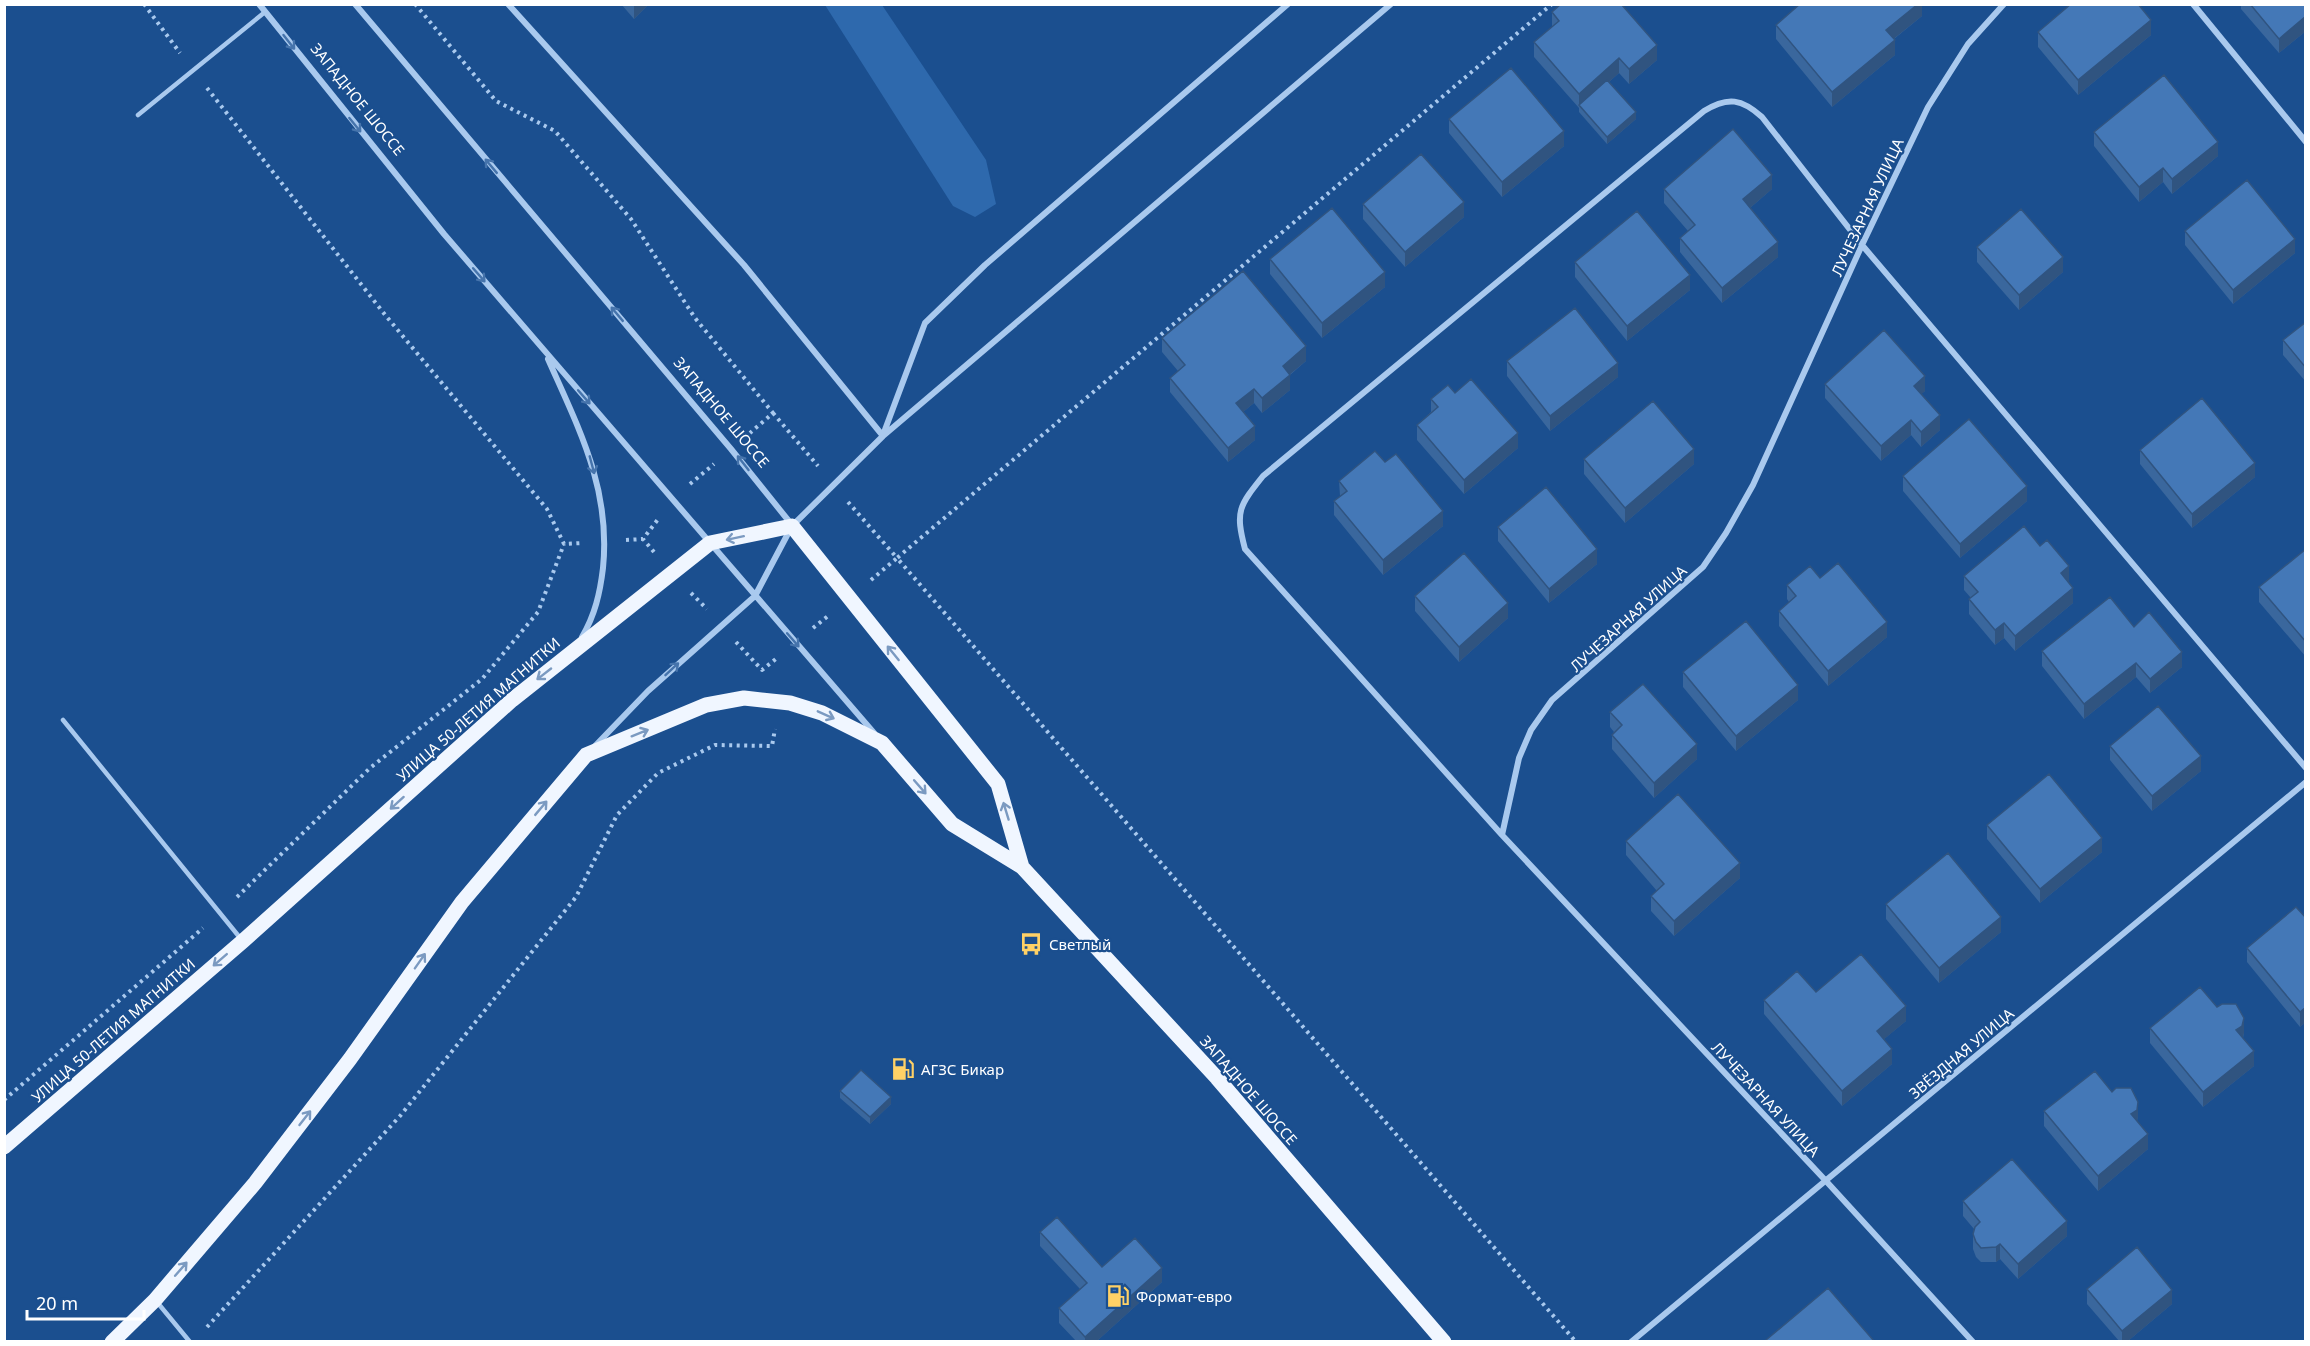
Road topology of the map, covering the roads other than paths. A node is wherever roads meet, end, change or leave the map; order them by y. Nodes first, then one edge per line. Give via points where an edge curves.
1 (259, 4) edge
2 (355, 4) edge
3 (508, 4) edge
4 (1288, 4) edge
5 (1391, 4) edge
6 (2004, 4) edge
7 (2193, 4) edge
8 (265, 12) junction
9 (138, 115) dead end
10 (2306, 142) edge
11 (1862, 245) junction
12 (546, 352) junction
13 (883, 436) junction
14 (792, 526) junction
15 (710, 543) junction
16 (755, 596) junction
17 (576, 649) junction
18 (63, 720) dead end
19 (882, 743) junction
20 (586, 755) junction
21 (2306, 768) edge
22 (2306, 782) edge
23 (1502, 835) junction
24 (1022, 867) junction
25 (243, 941) junction
26 (4, 1147) edge
27 (1826, 1181) junction
28 (155, 1300) junction
29 (112, 1341) edge
30 (190, 1341) edge
31 (1444, 1341) edge
32 (1631, 1341) edge
33 (1973, 1341) edge

1 - 8 street, ЗАПАДНОЕ ШОССЕ
14 -> 2 street, ЗАПАДНОЕ ШОССЕ
3 - 13 street via 744,264
4 - 13 street via 985,265 925,323
5 - 13 street
6 - 11 street, ЛУЧЕЗАРНАЯ УЛИЦА via 1968,44 1928,107
7 - 10 street
8 - 9 lane
8 -> 12 street, ЗАПАДНОЕ ШОССЕ via 444,234
11 - 21 street
11 - 23 street, ЛУЧЕЗАРНАЯ УЛИЦА via 1753,485 1726,533 1702,567 1552,700 1531,730 1519,758
11 - 23 street via 1762,117 1750,106 1736,101 1718,103 1263,476 1244,500 1238,523 1245,549
12 -> 15 street, ЗАПАДНОЕ ШОССЕ
12 -> 17 street, ЗАПАДНОЕ ШОССЕ via 588,450 602,500 600,593 591,622
13 - 14 street
14 -> 15 main road, УЛИЦА 50-ЛЕТИЯ МАГНИТКИ
14 - 16 street
24 -> 14 main road, ЗАПАДНОЕ ШОССЕ via 998,784
15 - 16 street, ЗАПАДНОЕ ШОССЕ
15 - 17 main road, УЛИЦА 50-ЛЕТИЯ МАГНИТКИ
16 -> 19 street, ЗАПАДНОЕ ШОССЕ
20 -> 16 street via 648,691
17 -> 25 main road, УЛИЦА 50-ЛЕТИЯ МАГНИТКИ via 512,700
18 - 25 lane
20 -> 19 main road via 705,705 744,699 790,703 822,713
19 -> 24 main road, ЗАПАДНОЕ ШОССЕ via 952,824
28 -> 20 main road via 255,1183 462,902
22 - 27 street, ЗВЁЗДНАЯ УЛИЦА
23 - 27 street, ЛУЧЕЗАРНАЯ УЛИЦА
24 - 31 main road, ЗАПАДНОЕ ШОССЕ via 1217,1078
25 -> 26 main road, УЛИЦА 50-ЛЕТИЯ МАГНИТКИ
27 - 32 street, ЗВЁЗДНАЯ УЛИЦА
27 - 33 street, ЛУЧЕЗАРНАЯ УЛИЦА
28 - 29 main road
28 - 30 lane

